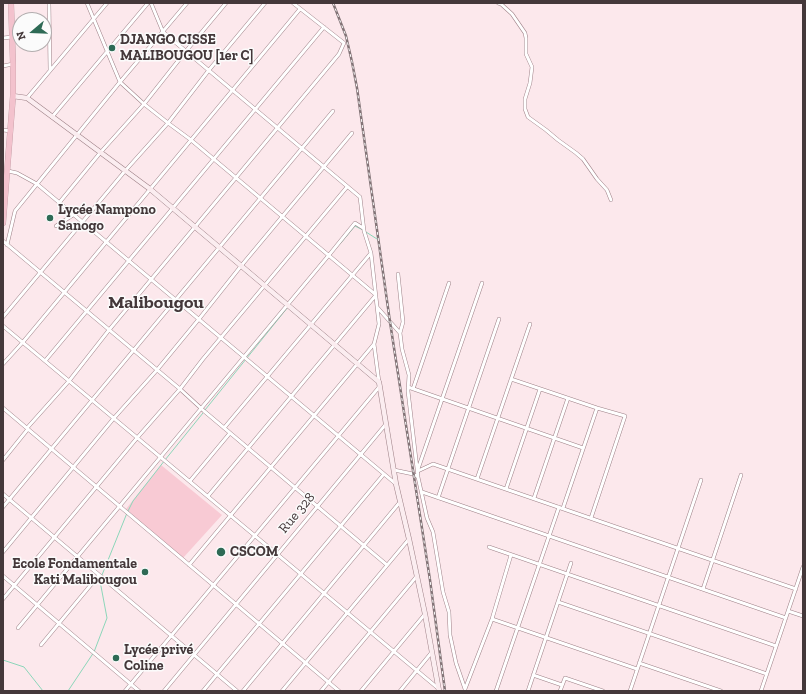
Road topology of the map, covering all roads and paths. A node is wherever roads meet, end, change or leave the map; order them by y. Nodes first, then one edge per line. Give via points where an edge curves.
1 (11, 3) edge
2 (49, 3) edge
3 (87, 3) edge
4 (107, 3) edge
5 (148, 3) edge
6 (151, 3) edge
7 (187, 3) edge
8 (226, 3) edge
9 (265, 3) edge
10 (293, 3) edge
11 (498, 3) edge
12 (300, 9) junction
13 (94, 19) junction
14 (324, 27) junction
15 (163, 32) junction
16 (12, 37) joint
17 (3, 38) edge
18 (107, 51) junction
19 (186, 51) junction
20 (13, 52) edge
21 (13, 64) junction
22 (3, 66) edge
23 (50, 70) junction
24 (209, 70) junction
25 (120, 82) junction
26 (233, 90) junction
27 (13, 96) junction
28 (27, 98) junction
29 (144, 104) junction
30 (255, 109) junction
31 (333, 111) dead end
32 (52, 117) junction
33 (168, 123) junction
34 (278, 128) junction
35 (3, 130) edge
36 (11, 131) junction
37 (352, 133) dead end
38 (77, 135) junction
39 (192, 140) junction
40 (302, 149) junction
41 (100, 153) junction
42 (214, 158) junction
43 (324, 167) junction
44 (7, 170) junction
45 (125, 171) junction
46 (236, 178) junction
47 (36, 184) junction
48 (347, 186) junction
49 (150, 189) junction
50 (261, 198) junction
51 (611, 200) dead end
52 (59, 203) junction
53 (172, 208) junction
54 (74, 215) junction
55 (283, 216) junction
56 (82, 222) junction
57 (3, 223) edge
58 (56, 226) dead end
59 (195, 227) junction
60 (363, 228) junction
61 (306, 236) junction
62 (3, 241) edge
63 (106, 242) junction
64 (7, 245) junction
65 (219, 248) junction
66 (371, 253) junction
67 (329, 256) junction
68 (129, 261) junction
69 (241, 266) junction
70 (40, 272) junction
71 (398, 274) dead end
72 (352, 275) junction
73 (151, 280) junction
74 (449, 283) dead end
75 (482, 283) dead end
76 (264, 286) junction
77 (64, 293) junction
78 (376, 295) junction
79 (176, 300) junction
80 (288, 305) junction
81 (377, 307) junction
82 (86, 312) junction
83 (3, 317) edge
84 (199, 319) junction
85 (499, 319) dead end
86 (530, 324) dead end
87 (311, 325) junction
88 (3, 326) edge
89 (109, 330) junction
90 (400, 333) junction
91 (221, 338) junction
92 (23, 342) junction
93 (374, 344) junction
94 (334, 345) junction
95 (133, 351) junction
96 (244, 357) junction
97 (45, 361) junction
98 (3, 364) edge
99 (357, 364) junction
100 (157, 370) junction
101 (268, 377) junction
102 (511, 379) junction
103 (69, 381) junction
104 (379, 384) junction
105 (408, 387) junction
106 (413, 389) junction
107 (540, 389) junction
108 (180, 390) junction
109 (291, 396) junction
110 (568, 398) junction
111 (442, 399) junction
112 (92, 400) junction
113 (3, 408) edge
114 (469, 408) junction
115 (597, 408) junction
116 (201, 409) junction
117 (314, 416) junction
118 (114, 418) junction
119 (498, 418) junction
120 (386, 424) junction
121 (224, 428) junction
122 (527, 428) junction
123 (28, 429) junction
124 (230, 433) junction
125 (338, 436) junction
126 (138, 438) junction
127 (555, 438) junction
128 (248, 448) junction
129 (584, 448) junction
130 (52, 449) junction
131 (360, 454) junction
132 (161, 457) junction
133 (3, 460) edge
134 (73, 467) junction
135 (271, 467) junction
136 (448, 469) junction
137 (394, 470) junction
138 (418, 471) junction
139 (384, 474) junction
140 (741, 475) dead end
141 (418, 477) junction
142 (477, 479) junction
143 (701, 480) dead end
144 (190, 481) junction
145 (396, 484) junction
146 (96, 487) junction
147 (295, 488) junction
148 (506, 489) junction
149 (422, 492) junction
150 (3, 494) edge
151 (208, 496) junction
152 (438, 498) junction
153 (534, 498) junction
154 (9, 499) junction
155 (401, 502) junction
156 (120, 506) junction
157 (317, 506) junction
158 (3, 507) edge
159 (559, 507) junction
160 (563, 508) junction
161 (231, 516) junction
162 (31, 518) junction
163 (591, 518) junction
164 (341, 526) junction
165 (255, 536) junction
166 (549, 536) junction
167 (54, 537) junction
168 (409, 538) junction
169 (364, 546) junction
170 (489, 547) dead end
171 (678, 548) junction
172 (3, 552) edge
173 (277, 554) junction
174 (511, 555) junction
175 (78, 557) junction
176 (712, 560) junction
177 (571, 563) dead end
178 (539, 564) junction
179 (190, 565) junction
180 (387, 565) junction
181 (803, 567) edge
182 (301, 574) junction
183 (567, 574) junction
184 (99, 575) junction
185 (3, 576) edge
186 (417, 576) junction
187 (668, 577) junction
188 (14, 585) junction
189 (213, 585) junction
190 (703, 589) junction
191 (796, 589) junction
192 (324, 593) junction
193 (3, 599) edge
194 (558, 602) junction
195 (236, 604) junction
196 (38, 605) junction
197 (658, 606) junction
198 (788, 611) junction
199 (347, 613) junction
200 (425, 614) junction
201 (803, 616) edge
202 (786, 618) junction
203 (492, 619) junction
204 (59, 623) junction
205 (259, 624) junction
206 (18, 628) dead end
207 (518, 628) junction
208 (370, 632) junction
209 (649, 633) junction
210 (171, 636) junction
211 (546, 637) junction
212 (282, 644) junction
213 (41, 645) dead end
214 (776, 646) junction
215 (394, 651) junction
216 (432, 652) junction
217 (194, 655) junction
218 (305, 663) junction
219 (639, 663) junction
220 (637, 669) junction
221 (417, 670) junction
222 (217, 674) junction
223 (767, 674) junction
224 (533, 675) junction
225 (328, 682) junction
226 (131, 684) junction
227 (562, 685) junction
228 (439, 690) edge
229 (465, 690) edge
230 (595, 690) edge
231 (125, 691) edge
232 (139, 691) edge
233 (164, 691) edge
234 (203, 691) edge
235 (237, 691) edge
236 (243, 691) edge
237 (282, 691) edge
238 (321, 691) edge
239 (339, 691) edge
240 (361, 691) edge
241 (400, 691) edge
242 (496, 691) edge
243 (528, 691) edge
244 (560, 691) edge
245 (603, 691) edge
246 (630, 691) edge
247 (721, 691) edge
248 (761, 691) edge

1 - 16 highway
2 - 23 street
3 - 13 street
4 - 13 street
5 - 18 street
6 - 15 street
7 - 15 street
8 - 19 street
9 - 24 street
10 - 12 street
11 - 51 street via 512,14 525,32 526,54 532,67 525,99 528,117 583,159 607,190
12 - 14 street
12 - 26 street
13 - 18 street
13 - 23 street
14 - 30 street
14 - 34 street via 344,43 342,49
15 - 19 street
15 - 25 street
16 - 17 street
18 - 25 street
18 - 32 street
19 - 24 street
19 - 29 street
20 - 21 highway
21 - 22 street
21 - 27 highway
23 - 28 street
24 - 26 street
24 - 33 street
25 - 29 street
25 - 38 street
26 - 30 street
26 - 39 street
27 - 28 street
27 - 36 highway
28 - 32 street
29 - 33 street
29 - 41 street
30 - 34 street
30 - 42 street
31 - 40 street
32 - 38 street
33 - 39 street
33 - 45 street
34 - 40 street
34 - 46 street
35 - 36 street
36 - 44 highway
37 - 43 street
38 - 41 street
38 - 47 street
39 - 42 street
39 - 49 street
40 - 43 street
40 - 50 street
41 - 45 street
41 - 52 street
42 - 46 street
42 - 53 street
43 - 48 street
43 - 55 street
44 - 47 street
44 - 57 highway
45 - 49 street
45 - 56 street
46 - 50 street
46 - 59 street
47 - 52 street
47 - 64 street via 15,211
48 - 60 street via 360,198
48 - 61 street
49 - 53 street
49 - 63 street
50 - 55 street
50 - 65 street
52 - 54 street
53 - 59 street
53 - 68 street
54 - 56 street
54 - 58 street
55 - 61 street
55 - 69 street
56 - 63 street
56 - 70 street
59 - 65 street
59 - 73 street
60 - 66 street
60 - 67 street via 355,224
61 - 67 street
61 - 76 street
62 - 64 street
63 - 68 street
63 - 77 street
64 - 70 street
65 - 69 street
65 - 79 street
66 - 72 street
66 - 78 street
67 - 72 street
67 - 80 street
68 - 73 street
68 - 82 street
69 - 76 street
69 - 84 street
70 - 77 street
70 - 83 street
71 - 90 street via 403,322
72 - 78 street
72 - 87 street
73 - 79 street
73 - 89 street
74 - 106 street
75 - 111 street
76 - 80 street
76 - 91 street
77 - 82 street
77 - 92 street
78 - 81 street
78 - 94 street
79 - 84 street
79 - 95 street
80 - 87 street
80 - 96 street
81 - 90 street
81 - 93 street via 379,324
82 - 89 street
82 - 97 street
84 - 91 street
84 - 100 street
85 - 114 street
86 - 102 street
87 - 94 street
87 - 101 street
88 - 92 street
89 - 95 street
89 - 103 street
90 - 105 street via 409,375
91 - 96 street
91 - 108 street
92 - 97 street
92 - 98 street
93 - 99 street
93 - 104 street
94 - 99 street
94 - 109 street
95 - 100 street
95 - 112 street
96 - 101 street
96 - 116 street
97 - 103 street
99 - 104 street
99 - 117 street
100 - 108 street
100 - 118 street
101 - 109 street
101 - 121 street
102 - 107 street
102 - 119 street
103 - 112 street
103 - 123 street
104 - 120 street
104 - 125 street
105 - 106 street
105 - 138 street
106 - 111 street
107 - 110 street
107 - 122 street
108 - 116 street
108 - 126 street
109 - 117 street
109 - 128 street
110 - 115 street
110 - 127 street
111 - 114 street
111 - 138 street
112 - 118 street
112 - 130 street
113 - 123 street
114 - 119 street
114 - 136 street
115 - 129 street
115 - 163 street via 625,416
116 - 121 street
116 - 132 street
117 - 125 street
117 - 135 street
118 - 126 street
118 - 134 street
119 - 122 street
119 - 142 street
120 - 131 street, Rue 328
120 - 137 street
121 - 124 street
122 - 127 street
122 - 148 street
123 - 130 street
123 - 133 street
124 - 128 street
124 - 144 street
125 - 131 street
125 - 147 street
126 - 132 street
126 - 146 street
127 - 129 street
127 - 153 street
128 - 135 street
128 - 151 street
129 - 160 street
130 - 134 street
130 - 154 street
131 - 139 street
131 - 157 street, Rue 328
132 - 144 street
132 - 156 street
134 - 146 street
134 - 162 street
135 - 147 street
135 - 161 street
136 - 138 street via 433,464
136 - 142 street
136 - 152 street
137 - 141 street
137 - 145 street
138 - 141 street
139 - 145 street
139 - 164 street
140 - 176 street
141 - 149 street
142 - 148 street
143 - 171 street
144 - 151 street
145 - 155 street
146 - 156 street
146 - 167 street
147 - 157 street
147 - 165 street
148 - 153 street
149 - 152 street
149 - 229 street via 427,518 434,532 443,592 449,612 450,635
150 - 154 street
151 - 161 street
152 - 166 street
153 - 159 street
154 - 158 street
154 - 162 street
155 - 168 street
155 - 169 street
156 - 175 street
156 - 179 street
157 - 164 street
157 - 173 street, Rue 328
159 - 160 street
159 - 166 street
160 - 163 street
161 - 165 street
161 - 179 street
162 - 167 street
162 - 172 street
163 - 171 street
164 - 169 street
164 - 182 street
165 - 173 street
165 - 189 street
166 - 178 street
166 - 187 street
167 - 175 street
167 - 188 street
168 - 180 street
168 - 186 street
169 - 180 street
169 - 192 street
170 - 174 street
171 - 176 street
171 - 187 street
173 - 182 street
173 - 195 street, Rue 328
174 - 178 street
174 - 203 street
175 - 184 street
175 - 196 street
176 - 190 street
176 - 191 street
177 - 183 street
178 - 183 street
178 - 207 street
179 - 189 street
180 - 199 street
181 - 191 street
182 - 192 street
182 - 205 street
183 - 194 street
183 - 197 street
184 - 204 street
184 - 210 street
185 - 188 street
186 - 200 street
186 - 208 street
187 - 190 street
187 - 197 street
188 - 193 street
188 - 196 street
189 - 195 street
189 - 210 street
190 - 202 street
191 - 198 street
192 - 199 street
192 - 212 street
194 - 209 street
194 - 211 street
195 - 205 street
195 - 217 street, Rue 328
196 - 204 street
196 - 206 street
197 - 209 street
197 - 214 street
198 - 201 street
198 - 202 street
199 - 208 street
199 - 218 street
200 - 215 street
200 - 216 street
202 - 214 street
203 - 207 street
203 - 229 street
204 - 213 street
204 - 226 street
205 - 212 street
205 - 222 street
207 - 211 street
207 - 242 street
208 - 215 street
208 - 225 street
209 - 219 street
209 - 223 street
210 - 217 street
210 - 226 street
211 - 220 street
211 - 224 street
212 - 218 street
212 - 236 street
214 - 223 street
215 - 221 street
215 - 240 street
216 - 221 street
216 - 228 street
217 - 222 street
217 - 233 street, Rue 328
218 - 225 street
218 - 237 street
219 - 220 street
219 - 247 street
220 - 246 street
221 - 228 street
221 - 241 street
222 - 234 street
222 - 235 street
223 - 248 street
224 - 227 street
224 - 243 street
225 - 238 street
225 - 239 street
226 - 231 street
226 - 232 street
227 - 230 street via 565,678
227 - 244 street
230 - 245 street

